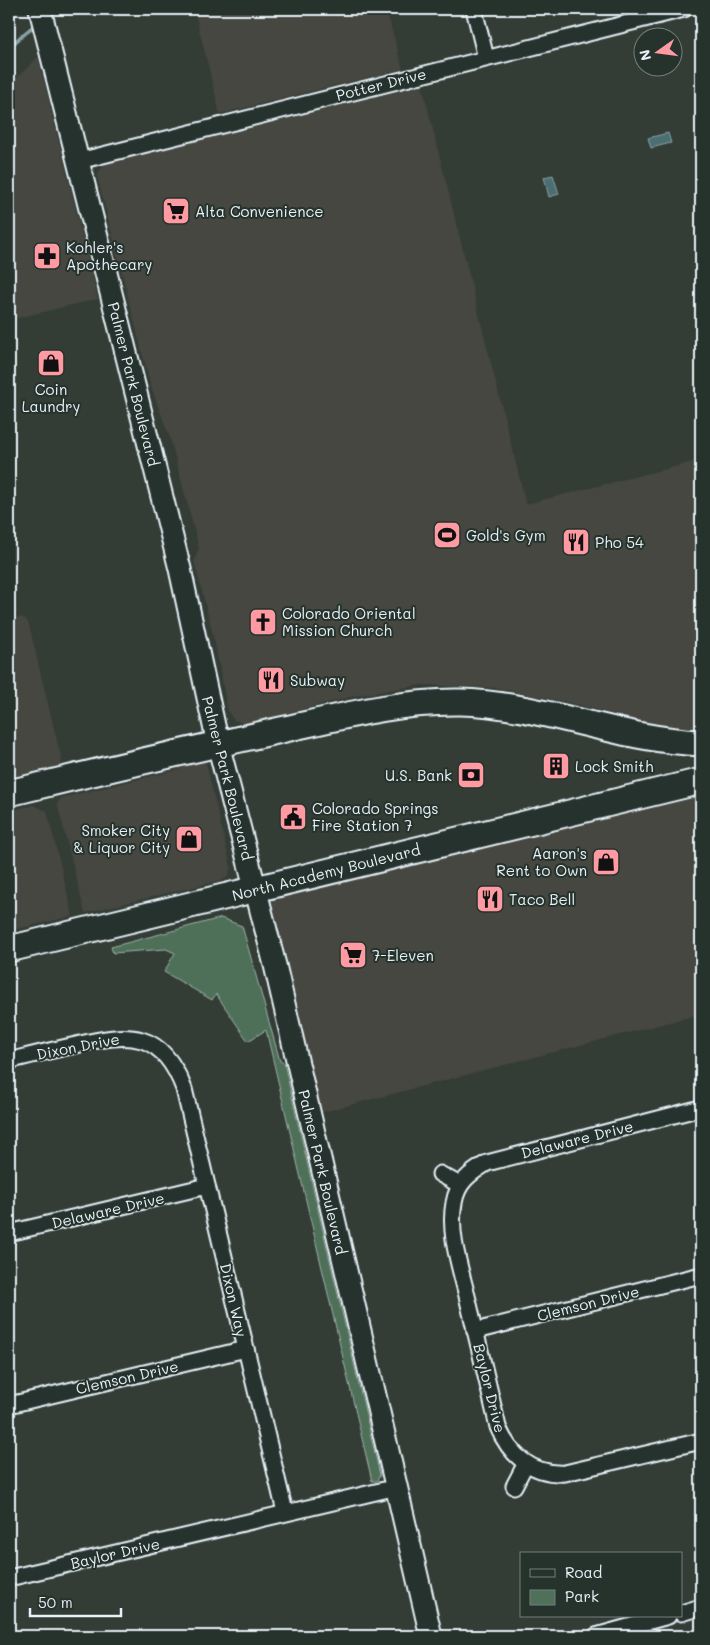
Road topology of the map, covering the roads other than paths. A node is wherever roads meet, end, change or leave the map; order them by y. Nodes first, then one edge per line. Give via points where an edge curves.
1 (40, 9) edge
2 (474, 9) edge
3 (684, 9) edge
4 (636, 14) edge
5 (486, 58) junction
6 (79, 160) junction
7 (701, 743) edge
8 (218, 744) junction
9 (701, 780) edge
10 (9, 793) edge
11 (256, 889) junction
12 (9, 949) edge
13 (9, 1061) edge
14 (184, 1089) joint
15 (701, 1108) edge
16 (440, 1174) dead end
17 (460, 1185) junction
18 (207, 1186) junction
19 (9, 1233) edge
20 (701, 1275) edge
21 (475, 1331) junction
22 (246, 1350) junction
23 (9, 1405) edge
24 (701, 1441) edge
25 (526, 1463) junction
26 (514, 1486) dead end
27 (397, 1487) junction
28 (285, 1512) junction
29 (9, 1578) edge
30 (701, 1607) edge
31 (682, 1613) edge
32 (661, 1618) edge
33 (431, 1636) edge
34 (596, 1636) edge

1 - 6 main road, Palmer Park Boulevard
2 - 5 street
3 - 4 street, Potter Drive
4 - 5 street, Potter Drive
5 - 6 street, Potter Drive
6 - 8 main road, Palmer Park Boulevard via 180,570
7 - 8 highway via 646,738 509,705 458,702 391,707
8 - 10 highway
8 - 11 main road, Palmer Park Boulevard
9 - 11 highway, North Academy Boulevard
11 - 12 highway, North Academy Boulevard
11 - 27 main road, Palmer Park Boulevard
13 - 14 street, Dixon Drive via 103,1038 129,1036 160,1051 171,1062
14 - 18 street, Dixon Way
15 - 17 street, Delaware Drive via 500,1158 474,1170
16 - 17 street
17 - 21 street, Baylor Drive via 454,1203 453,1233
18 - 19 street, Delaware Drive
18 - 22 street, Dixon Way
20 - 21 street, Clemson Drive
21 - 25 street, Baylor Drive via 498,1427 511,1450
22 - 23 street, Clemson Drive
22 - 28 street, Dixon Way
24 - 25 street, Baylor Drive via 565,1473 544,1472
25 - 26 street
27 - 28 street, Baylor Drive
27 - 33 main road, Palmer Park Boulevard
28 - 29 street, Baylor Drive
30 - 31 street
32 - 34 street

